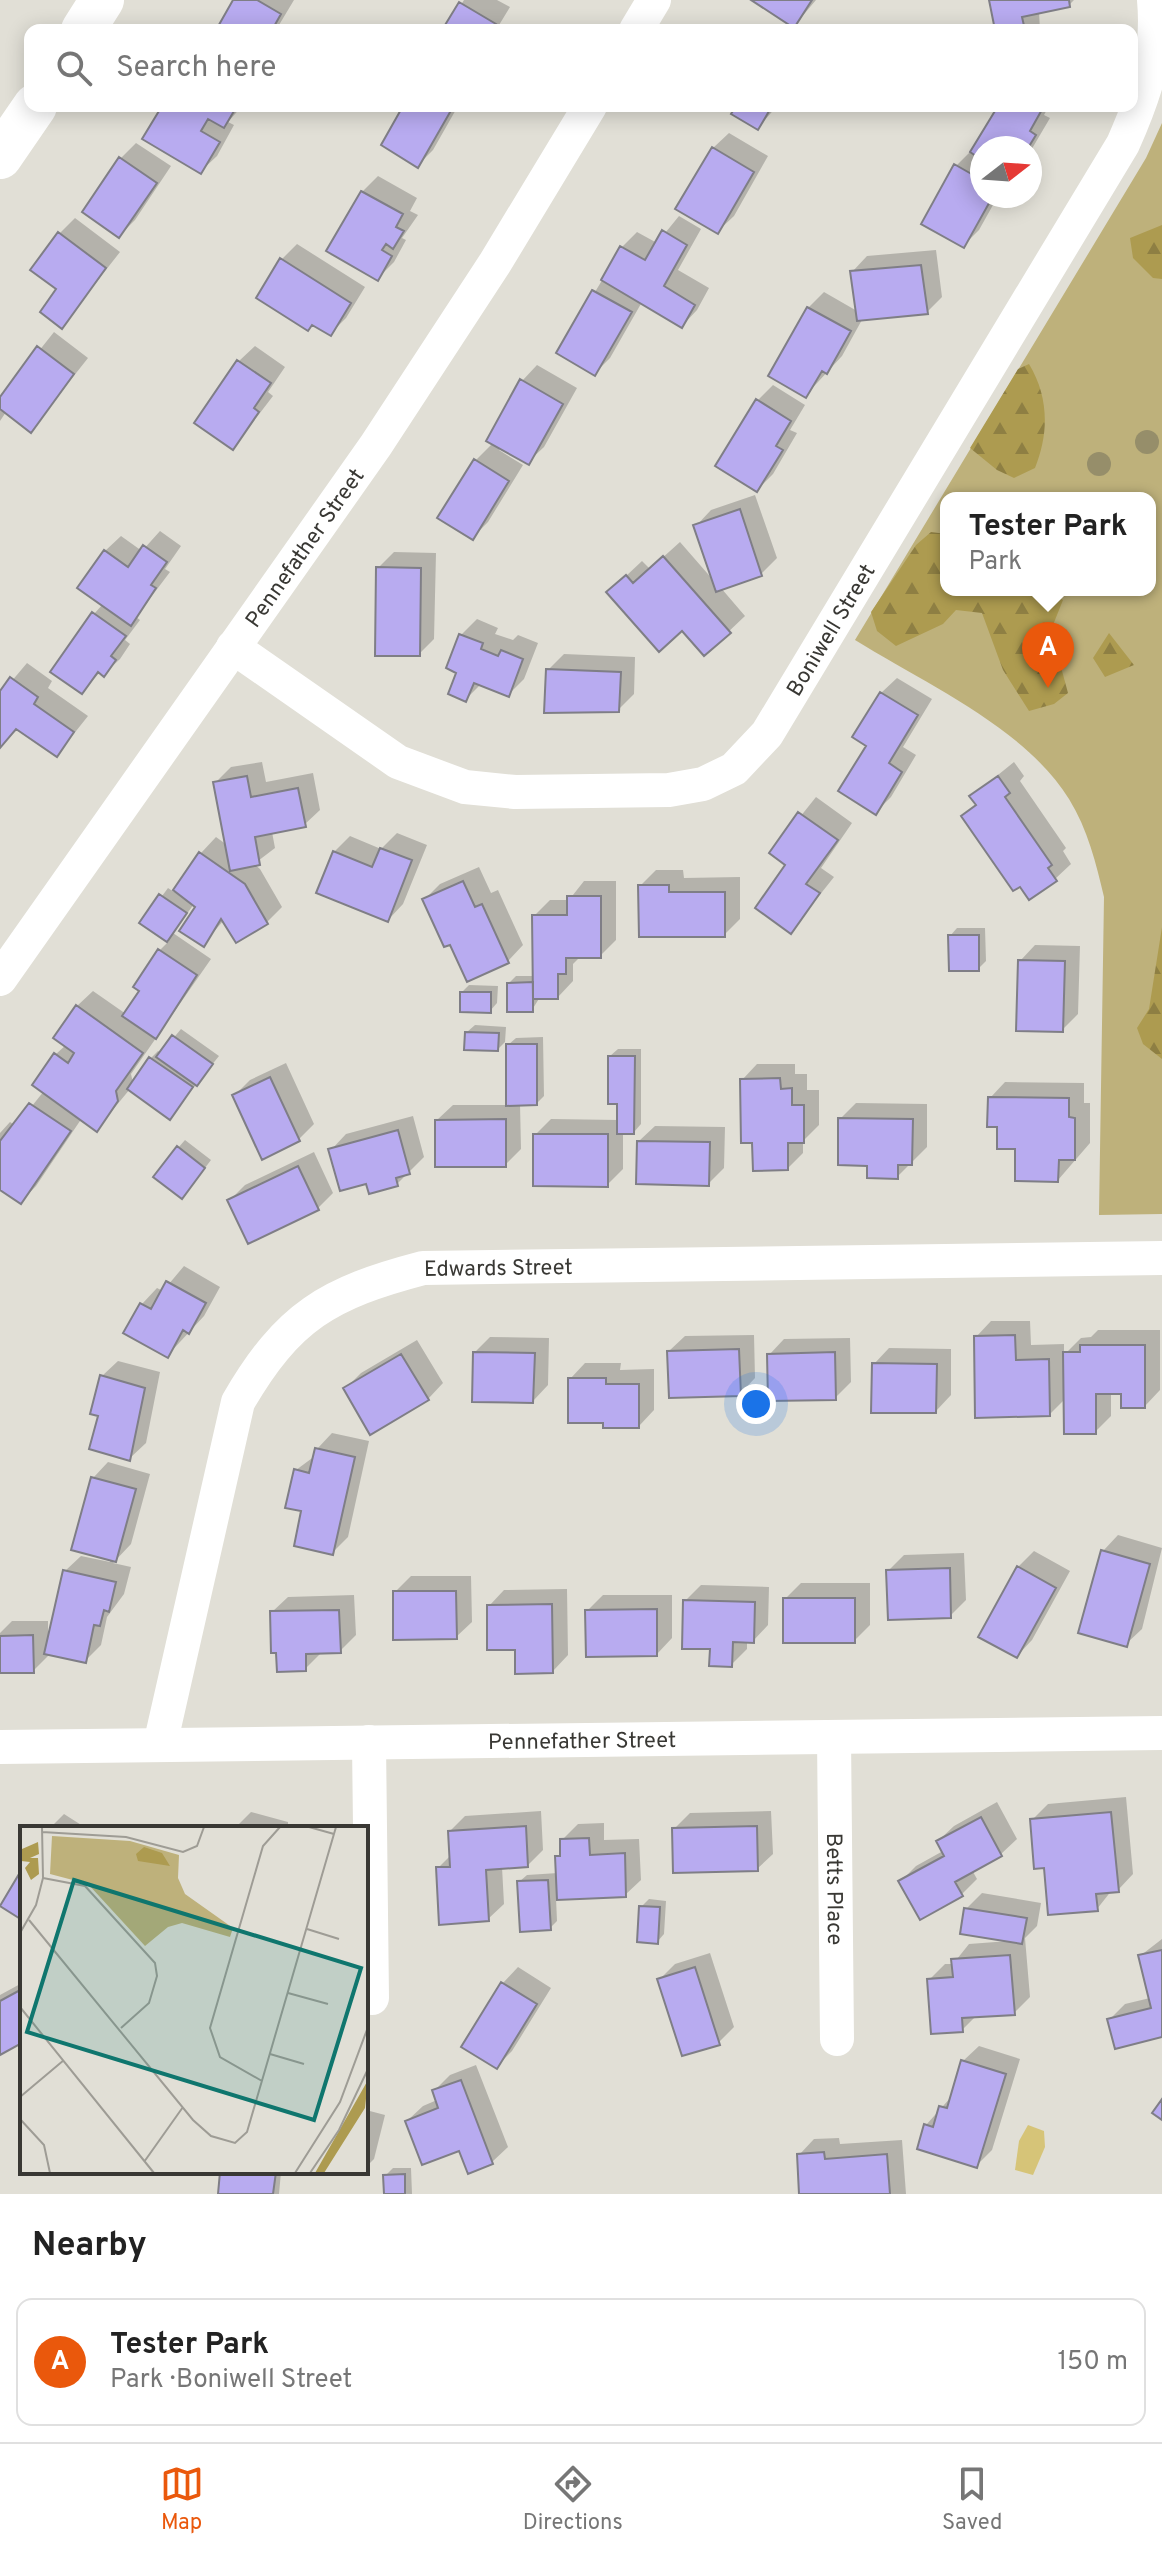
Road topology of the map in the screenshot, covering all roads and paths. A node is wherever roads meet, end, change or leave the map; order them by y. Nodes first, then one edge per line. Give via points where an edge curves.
1 (102, 0) edge
2 (654, 0) edge
3 (1154, 0) edge
4 (87, 24) edge
5 (640, 24) edge
6 (1138, 110) edge
7 (31, 112) edge
8 (586, 112) edge
9 (1137, 112) edge
10 (0, 157) edge
11 (233, 647) junction
12 (0, 979) edge
13 (1162, 1258) edge
14 (1162, 1733) edge
15 (834, 1737) junction
16 (369, 1742) junction
17 (160, 1745) junction
18 (0, 1747) edge
19 (372, 1998) dead end
20 (837, 2039) dead end

1 - 4 street
2 - 5 street
3 - 6 street, Boniwell Street via 1154,62
7 - 10 street
8 - 11 street, Pennefather Street via 385,432
9 - 11 street, Boniwell Street via 1123,144 767,734 734,769 703,784 669,790 515,792 465,787 398,762
11 - 12 street, Pennefather Street
13 - 17 street, Edwards Street via 423,1268 345,1293 280,1340 238,1402
14 - 15 street, Pennefather Street
15 - 16 street, Pennefather Street
15 - 20 street, Betts Place
16 - 17 street, Pennefather Street
16 - 19 street
17 - 18 street, Pennefather Street

